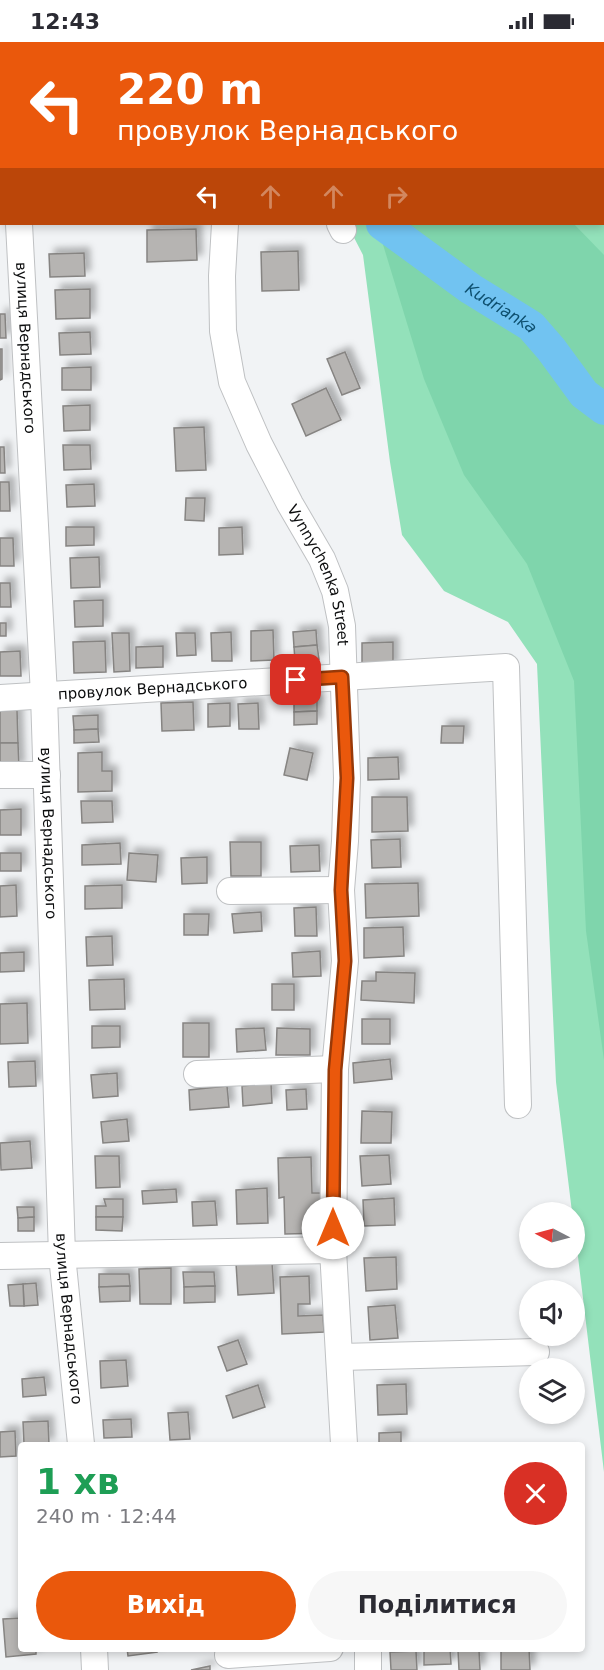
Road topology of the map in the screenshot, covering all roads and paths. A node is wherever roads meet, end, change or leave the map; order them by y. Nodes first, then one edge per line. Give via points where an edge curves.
1 (19, 225) edge
2 (225, 225) edge
3 (342, 677) junction
4 (44, 695) junction
5 (0, 698) edge
6 (47, 775) junction
7 (0, 776) edge
8 (341, 890) junction
9 (230, 891) dead end
10 (335, 1070) junction
11 (197, 1074) dead end
12 (518, 1105) dead end
13 (333, 1251) junction
14 (62, 1255) junction
15 (0, 1256) edge
16 (536, 1352) dead end
17 (340, 1357) junction
18 (81, 1442) edge
19 (344, 1442) edge
20 (94, 1652) edge
21 (272, 1652) edge
22 (368, 1652) edge
23 (228, 1655) dead end
24 (95, 1670) edge
25 (368, 1670) edge

1 - 4 street, вулиця Вернадського
2 - 3 street, Vynnychenka Street via 223,331 232,382 258,444 322,559 335,591 342,626
3 - 4 street, провулок Вернадського
3 - 8 street, Vynnychenka Street via 347,778
3 - 12 street, провулок Вернадського via 506,667
4 - 5 street, провулок Вернадського
4 - 6 street, вулиця Вернадського
6 - 7 street
6 - 14 street, вулиця Вернадського
8 - 9 street
8 - 10 street, Vynnychenka Street via 345,961
10 - 11 street
10 - 13 street, Vynnychenka Street
13 - 14 street
13 - 17 street, Vynnychenka Street
14 - 15 street
14 - 18 street, вулиця Вернадського
16 - 17 street
17 - 19 street, Vynnychenka Street
20 - 24 street
21 - 23 street
22 - 25 street

